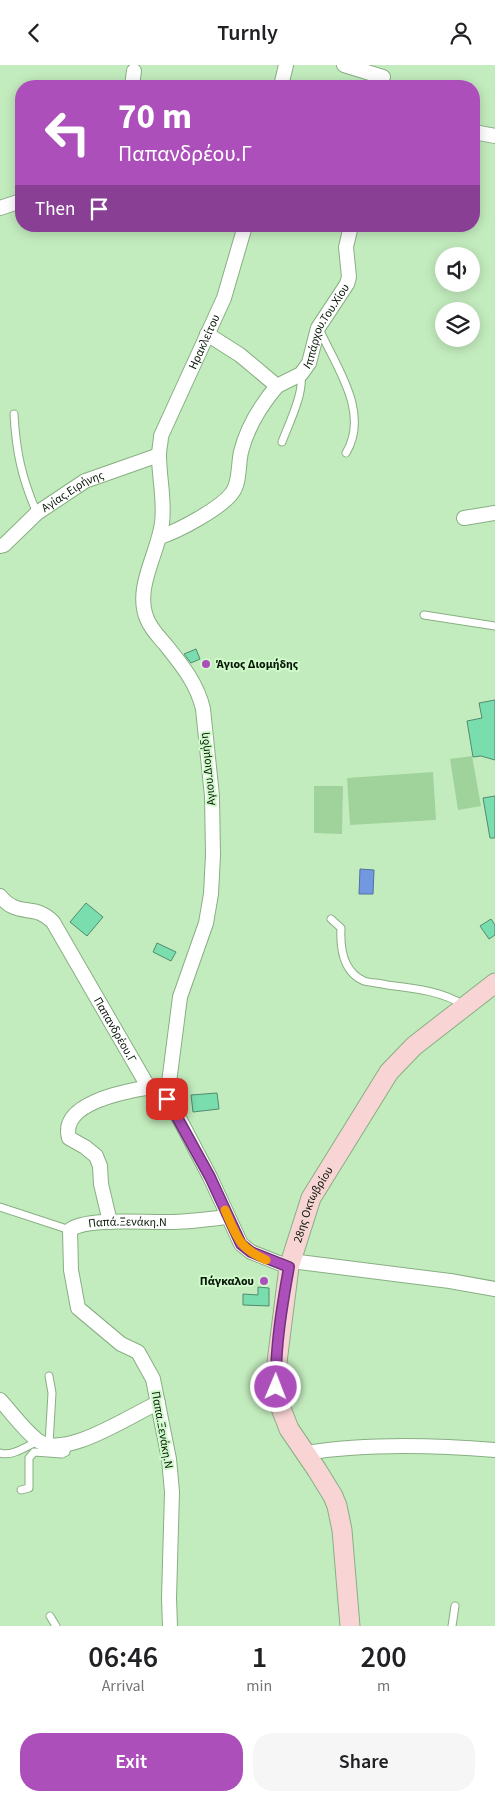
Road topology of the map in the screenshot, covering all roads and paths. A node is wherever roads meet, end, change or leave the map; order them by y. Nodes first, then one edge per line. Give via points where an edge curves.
1 (286, 65) edge
2 (344, 65) edge
3 (134, 71) dead end
4 (383, 77) dead end
5 (133, 80) edge
6 (282, 80) edge
7 (480, 134) edge
8 (495, 136) edge
9 (15, 203) edge
10 (0, 208) edge
11 (243, 232) edge
12 (350, 232) edge
13 (318, 328) junction
14 (207, 334) junction
15 (301, 374) junction
16 (277, 385) junction
17 (14, 414) dead end
18 (282, 442) dead end
19 (346, 453) dead end
20 (159, 455) junction
21 (37, 513) junction
22 (495, 513) edge
23 (464, 518) dead end
24 (160, 537) junction
25 (0, 547) edge
26 (424, 615) dead end
27 (495, 626) edge
28 (0, 896) edge
29 (331, 919) dead end
30 (495, 983) edge
31 (465, 1006) junction
32 (150, 1087) junction
33 (167, 1099) junction
34 (0, 1207) edge
35 (228, 1217) junction
36 (110, 1222) junction
37 (70, 1230) junction
38 (290, 1264) junction
39 (495, 1289) edge
40 (49, 1376) dead end
41 (0, 1400) edge
42 (158, 1403) junction
43 (43, 1443) junction
44 (66, 1445) junction
45 (495, 1450) edge
46 (0, 1453) edge
47 (306, 1453) junction
48 (21, 1490) dead end
49 (455, 1606) dead end
50 (50, 1616) dead end
51 (56, 1626) edge
52 (170, 1626) edge
53 (350, 1626) edge
54 (452, 1626) edge

1 - 6 street
2 - 4 street
3 - 5 street
7 - 8 street
9 - 10 street
11 - 14 street, Ηρακλείτου via 224,298
12 - 13 street, Ιππάρχου.Του.Χίου via 346,247 348,284
13 - 15 street, Ιππάρχου.Του.Χίου via 309,363
13 - 19 lane via 352,398 355,427
14 - 16 street
14 - 20 street, Ηρακλείτου via 161,436
15 - 16 street, Ιππάρχου.Του.Χίου
15 - 18 lane via 296,406
16 - 24 street via 262,404 245,438 232,494 213,509
17 - 21 lane via 16,446 26,489
20 - 21 street, Αγίας.Ειρήνης via 85,481
20 - 24 street, Αγιου.Διομήδη via 163,509
21 - 25 street, Αγίας.Ειρήνης
22 - 23 street
24 - 33 street, Αγιου.Διομήδη via 144,590 144,613 149,625 188,674 200,697 212,796 214,855 206,923 180,997
26 - 27 lane
28 - 32 street, Παπανδρέου.Γ via 12,907 42,913 53,922
29 - 31 lane via 341,928 344,960 363,980 427,992 456,1000
30 - 31 main road, 28ης Οκτωβρίου
31 - 38 main road, 28ης Οκτωβρίου via 389,1072 311,1197
32 - 33 street, Παπανδρέου.Γ
32 - 36 street via 111,1096 81,1108 68,1126 69,1138 92,1152 99,1162
33 - 35 street, Παπανδρέου.Γ
34 - 37 lane
35 - 36 street, Παπά.Ξενάκη.Ν via 172,1222
35 - 38 street, Παπανδρέου.Γ via 245,1248 259,1257
36 - 37 street, Παπά.Ξενάκη.Ν
37 - 42 street, Παπα.Ξενάκη.Ν via 71,1270 78,1308 121,1344 138,1352 152,1379
38 - 39 street, Παπανδρέου.Γ
38 - 47 main road, 28ης Οκτωβρίου via 280,1322 276,1393 286,1425
40 - 43 lane via 52,1393
41 - 43 street
42 - 44 street via 89,1438
42 - 52 street, Παπα.Ξενάκη.Ν via 172,1492
43 - 44 street
43 - 46 lane via 5,1455
44 - 48 lane via 66,1452 62,1454 34,1452 29,1458 29,1488
45 - 47 street via 382,1447
47 - 53 main road, 28ης Οκτωβρίου via 329,1489 340,1516
49 - 54 lane
50 - 51 lane

